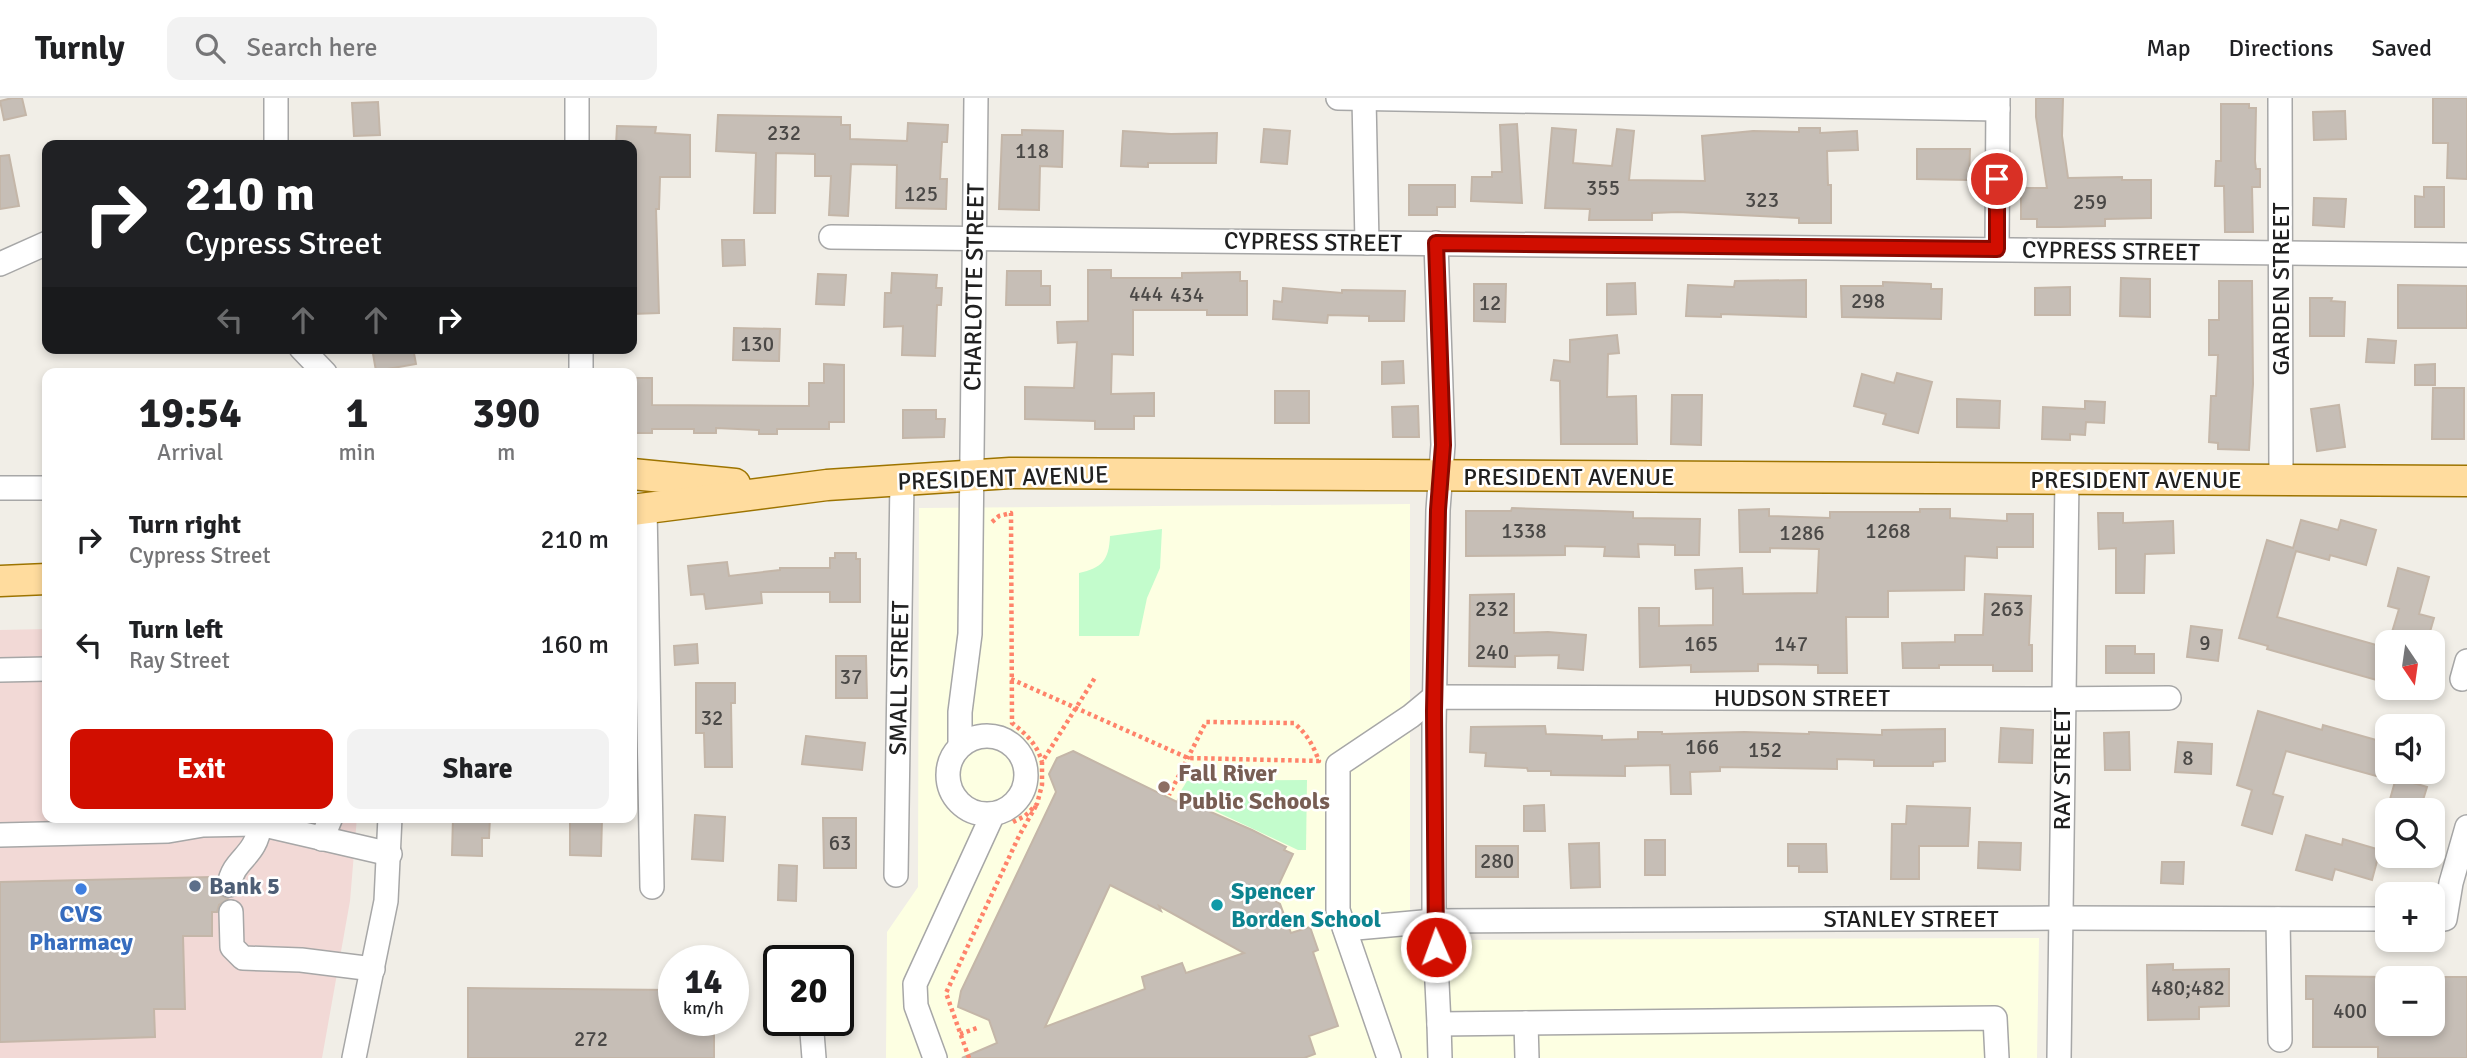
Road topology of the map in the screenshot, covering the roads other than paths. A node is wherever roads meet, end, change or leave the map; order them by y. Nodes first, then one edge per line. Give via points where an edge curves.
1 (276, 98) edge
2 (577, 98) edge
3 (976, 98) edge
4 (1338, 98) edge
5 (1364, 98) edge
6 (2280, 98) edge
7 (1998, 103) edge
8 (276, 140) edge
9 (578, 140) edge
10 (831, 237) dead end
11 (975, 239) junction
12 (1367, 243) junction
13 (1436, 243) junction
14 (42, 245) edge
15 (1997, 249) junction
16 (2281, 253) junction
17 (2467, 255) edge
18 (0, 264) edge
19 (307, 354) edge
20 (320, 368) edge
21 (637, 475) edge
22 (972, 476) junction
23 (1440, 477) junction
24 (2067, 480) junction
25 (2281, 480) junction
26 (902, 481) junction
27 (2467, 481) edge
28 (0, 488) edge
29 (42, 488) edge
30 (788, 490) junction
31 (639, 509) edge
32 (42, 579) edge
33 (0, 581) edge
34 (42, 666) edge
35 (0, 670) edge
36 (1434, 697) junction
37 (2169, 698) dead end
38 (2062, 699) junction
39 (960, 745) junction
40 (1000, 819) junction
41 (390, 823) edge
42 (260, 824) junction
43 (2467, 827) edge
44 (326, 828) edge
45 (0, 835) edge
46 (390, 854) junction
47 (896, 875) dead end
48 (229, 885) dead end
49 (652, 887) dead end
50 (231, 912) dead end
51 (2061, 918) junction
52 (2278, 919) junction
53 (2375, 919) edge
54 (2448, 919) edge
55 (1434, 921) junction
56 (1345, 929) junction
57 (373, 969) junction
58 (1526, 1023) junction
59 (1439, 1024) junction
60 (812, 1036) edge
61 (2280, 1040) dead end
62 (932, 1054) edge
63 (354, 1058) edge
64 (814, 1058) edge
65 (1389, 1058) edge
66 (1440, 1058) edge
67 (1527, 1058) edge
68 (1997, 1058) edge
69 (2059, 1058) edge

1 - 8 street
2 - 9 street
3 - 11 street, CHARLOTTE STREET
4 - 5 street
5 - 7 street
5 - 12 street
6 - 16 street, GARDEN STREET
7 - 15 street
10 - 11 street, CYPRESS STREET
11 - 12 street, CYPRESS STREET
11 - 22 street, CHARLOTTE STREET
12 - 13 street, CYPRESS STREET
13 - 15 street, CYPRESS STREET
13 - 23 street via 1443,445
14 - 18 street
15 - 16 street, CYPRESS STREET
16 - 17 street, CYPRESS STREET
16 - 25 street, GARDEN STREET
19 - 20 street
21 - 30 main road
22 - 23 main road, PRESIDENT AVENUE
22 - 26 main road, PRESIDENT AVENUE
22 - 39 street, CHARLOTTE STREET via 970,634
23 - 24 main road, PRESIDENT AVENUE
23 - 36 street
24 - 25 main road, PRESIDENT AVENUE
24 - 38 street, RAY STREET
25 - 27 main road, PRESIDENT AVENUE
26 - 30 main road, PRESIDENT AVENUE
26 - 47 street, SMALL STREET
28 - 29 street
30 - 31 main road, PRESIDENT AVENUE
31 - 49 street
32 - 33 main road
34 - 35 street
36 - 38 street, HUDSON STREET
36 - 55 street
36 - 56 street via 1338,765 1338,910
37 - 38 street, HUDSON STREET
38 - 51 street, RAY STREET
39 - 40 street via 949,761 949,787 965,808
39 - 40 street via 992,735 1021,754 1026,771 1024,789
40 - 62 street via 915,984 916,1006
41 - 46 street
42 - 44 street
42 - 45 street
42 - 48 street via 252,851 231,873
43 - 54 street via 2451,883
44 - 46 street
46 - 57 street
50 - 57 street via 232,947 251,960 301,960
51 - 52 street, STANLEY STREET
51 - 55 street, STANLEY STREET
51 - 69 street, RAY STREET
52 - 53 street, STANLEY STREET
52 - 61 street
55 - 56 street, STANLEY STREET
55 - 59 street
56 - 65 street
57 - 63 street
58 - 59 street
58 - 67 street
58 - 68 street via 1995,1018
59 - 66 street
60 - 64 street

